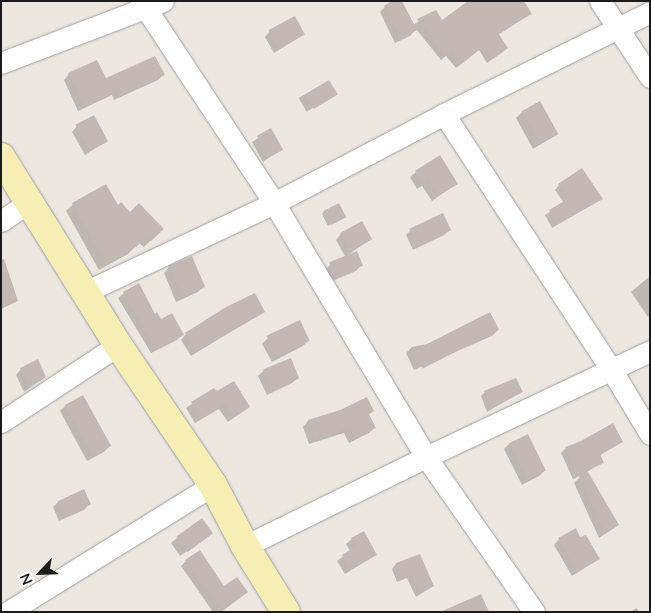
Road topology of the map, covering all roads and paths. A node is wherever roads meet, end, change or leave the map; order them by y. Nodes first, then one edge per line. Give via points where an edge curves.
1 (600, 1) edge
2 (150, 4) edge
3 (650, 12) edge
4 (617, 27) junction
5 (1, 63) edge
6 (650, 76) edge
7 (444, 114) junction
8 (1, 157) edge
9 (28, 203) junction
10 (274, 203) junction
11 (1, 221) edge
12 (85, 292) junction
13 (118, 345) junction
14 (650, 351) edge
15 (611, 368) junction
16 (1, 422) edge
17 (650, 434) edge
18 (426, 456) junction
19 (213, 485) junction
20 (245, 546) junction
21 (8, 612) edge
22 (286, 612) edge
23 (534, 612) edge

1 - 4 street
2 - 5 street
2 - 10 street
3 - 4 street
4 - 6 street
4 - 7 street
7 - 10 street
7 - 15 street
8 - 9 main road
9 - 11 street
9 - 12 main road
10 - 12 street
10 - 18 street
12 - 13 main road
13 - 16 street
13 - 19 main road
14 - 15 street
15 - 17 street
15 - 18 street
18 - 20 street
18 - 23 street
19 - 20 main road
19 - 21 street
20 - 22 main road

